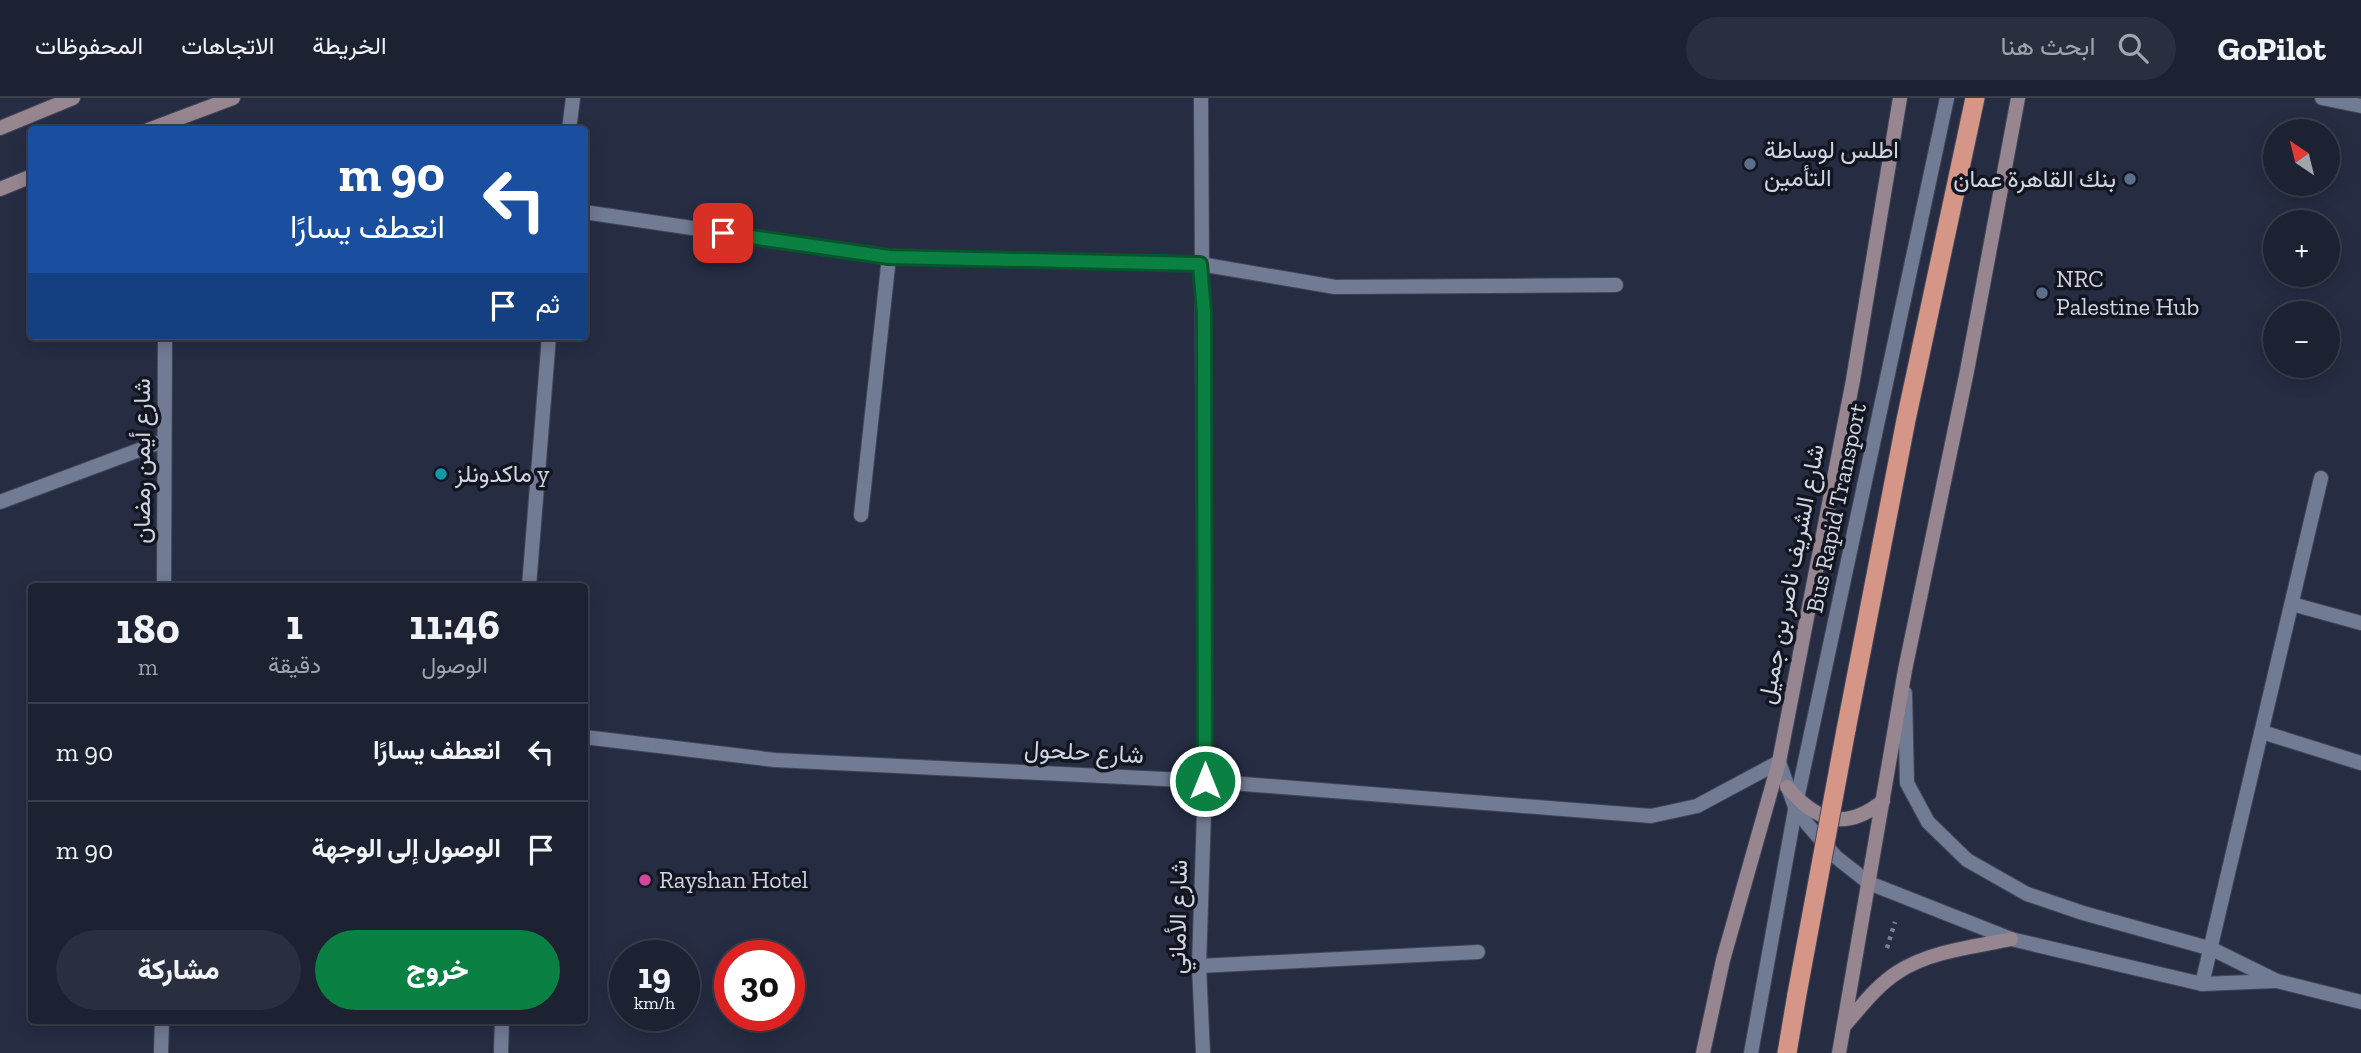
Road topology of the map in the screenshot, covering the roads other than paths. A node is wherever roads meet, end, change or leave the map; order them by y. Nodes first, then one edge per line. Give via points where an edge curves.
1 (73, 98) edge
2 (233, 98) edge
3 (573, 98) edge
4 (1201, 98) edge
5 (1900, 98) edge
6 (1947, 98) edge
7 (1975, 98) edge
8 (2018, 98) edge
9 (2322, 98) edge
10 (2361, 106) edge
11 (170, 125) edge
12 (570, 126) edge
13 (0, 128) edge
14 (28, 178) edge
15 (0, 189) edge
16 (588, 213) edge
17 (889, 257) junction
18 (1200, 264) junction
19 (1616, 285) dead end
20 (165, 340) edge
21 (549, 340) edge
22 (163, 441) junction
23 (2321, 478) dead end
24 (0, 502) edge
25 (861, 515) dead end
26 (164, 583) edge
27 (529, 583) edge
28 (2292, 604) junction
29 (2361, 623) edge
30 (1905, 670) junction
31 (2262, 732) junction
32 (588, 737) edge
33 (1779, 762) junction
34 (2361, 763) edge
35 (1205, 781) junction
36 (1787, 787) joint
37 (1883, 801) junction
38 (1796, 803) junction
39 (1869, 883) junction
40 (2011, 939) junction
41 (2212, 948) junction
42 (1478, 952) dead end
43 (1199, 966) junction
44 (2277, 981) junction
45 (2202, 984) junction
46 (2361, 1002) edge
47 (162, 1024) edge
48 (502, 1024) edge
49 (1843, 1027) junction
50 (162, 1053) edge
51 (501, 1053) edge
52 (1203, 1053) edge
53 (1703, 1053) edge
54 (1751, 1053) edge
55 (1787, 1053) edge
56 (1839, 1053) edge

1 - 13 main road
2 - 11 main road
3 - 12 street
4 - 18 street, شارع الأماني
5 - 33 main road, شارع الشريف ناصر بن جميل via 1853,380
6 - 38 street, Bus Rapid Transport
7 - 55 highway, bridge via 1906,419
8 - 30 main road
9 - 10 street
14 - 15 main road
16 - 17 street
17 - 18 street
17 - 25 street
18 - 19 street via 1335,287
18 - 35 street, شارع الأماني via 1204,313
20 - 22 street, شارع أيمن رمضان
21 - 27 street
22 - 24 street
22 - 26 street, شارع أيمن رمضان
23 - 28 street
28 - 29 street
28 - 31 street
30 - 37 main road
30 - 41 street via 1907,783 1928,822 1967,860 2027,894
31 - 34 street
31 - 41 street
32 - 35 street, شارع حلحول via 775,760
33 - 35 street, شارع حلحول via 1697,806 1651,816
33 - 36 street
33 - 53 main road, شارع الشريف ناصر بن جميل via 1723,960
35 - 43 street, شارع الأماني
36 - 38 main road
37 - 38 main road via 1870,812 1839,820
37 - 39 main road
38 - 39 street via 1836,857
38 - 54 street, Bus Rapid Transport
39 - 40 street
39 - 49 main road
40 - 45 street
40 - 49 main road via 1923,959 1900,971
41 - 44 street
41 - 45 street
42 - 43 street
43 - 52 street, شارع الأماني
44 - 45 street
44 - 46 street
47 - 50 street
48 - 51 street
49 - 56 main road

